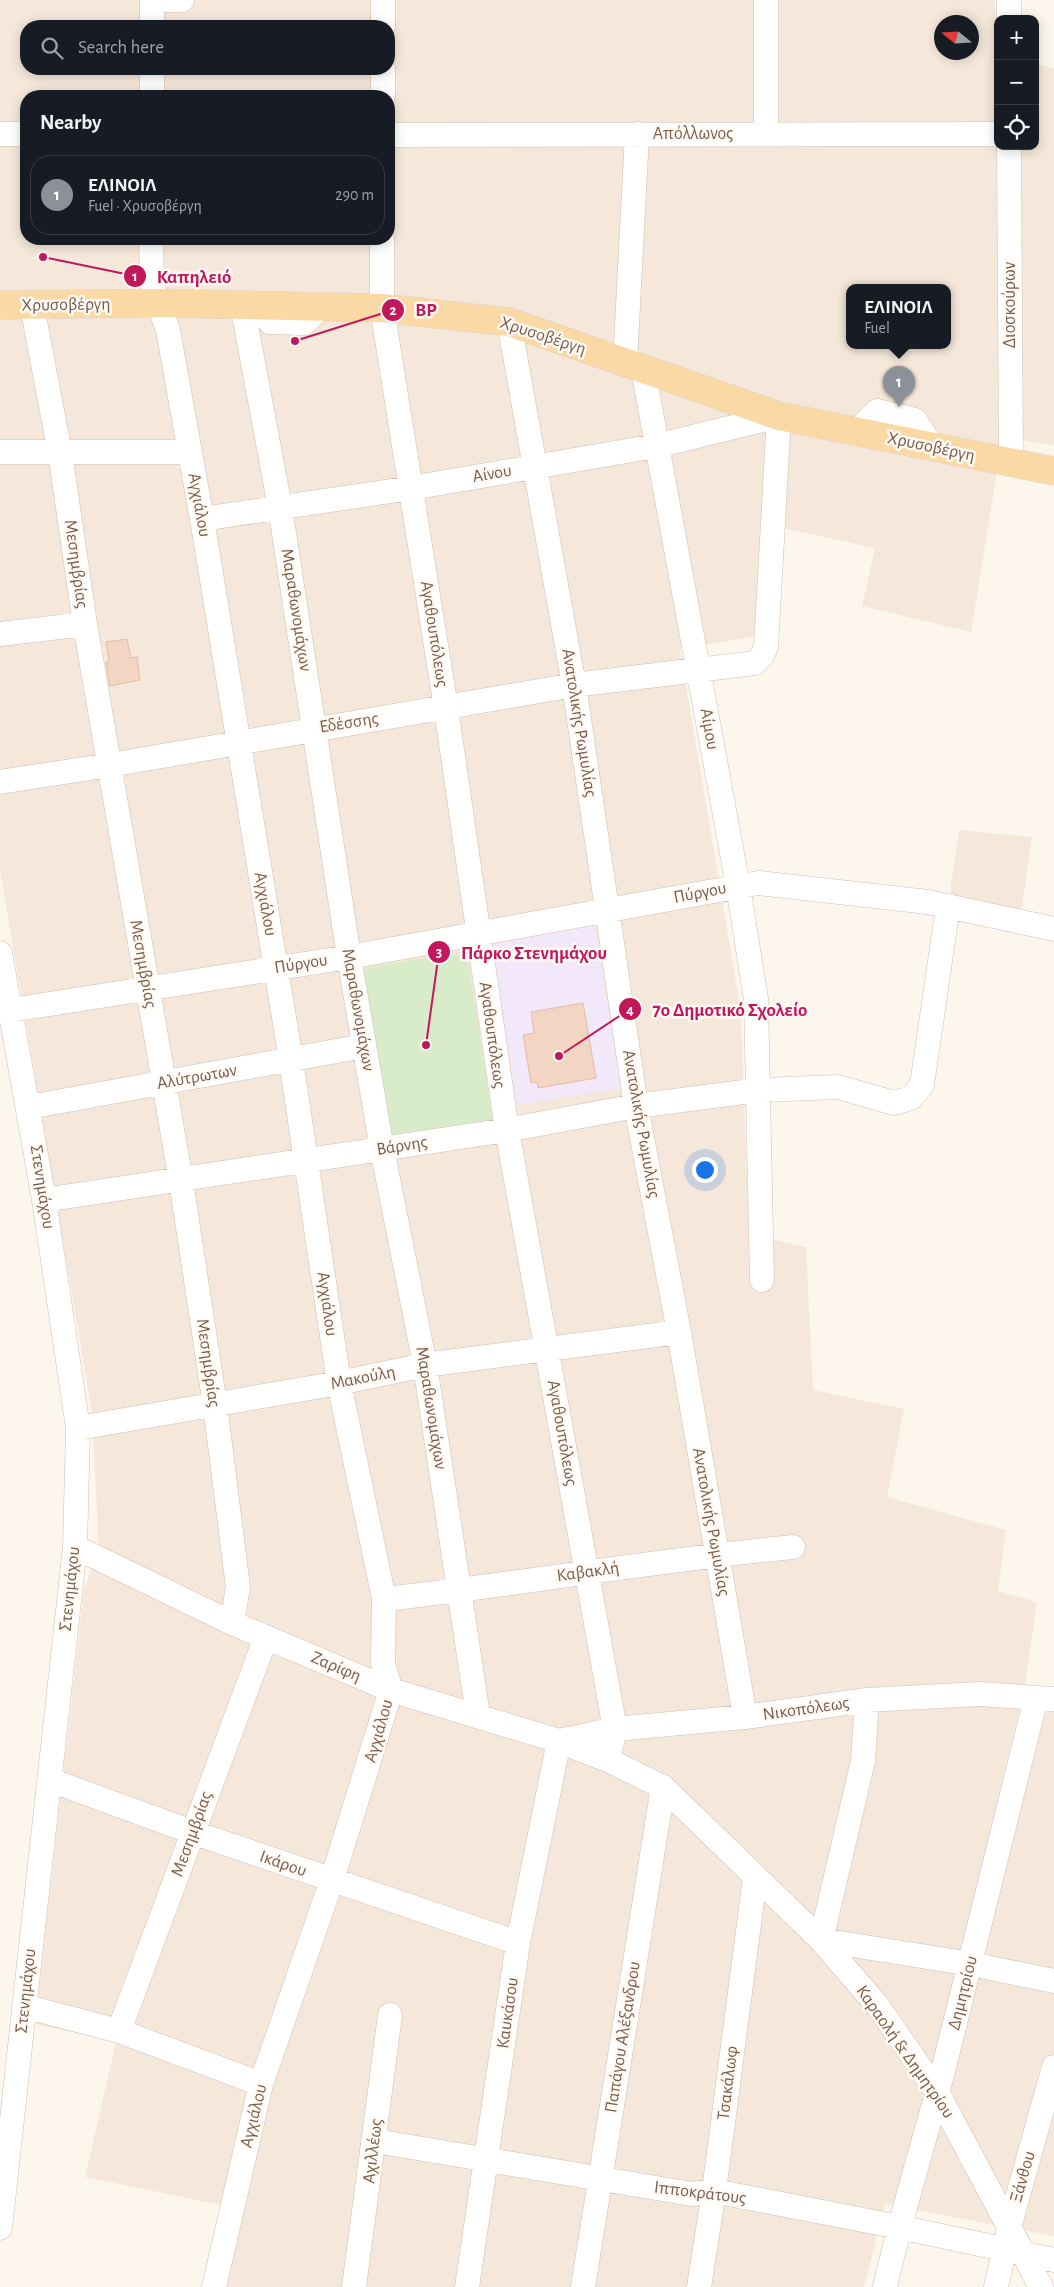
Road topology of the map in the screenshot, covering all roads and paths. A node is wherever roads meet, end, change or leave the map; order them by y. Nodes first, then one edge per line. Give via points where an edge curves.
1 (152, 0) edge
2 (168, 0) edge
3 (182, 0) edge
4 (383, 0) edge
5 (766, 0) edge
6 (1009, 0) edge
7 (1009, 15) edge
8 (152, 20) edge
9 (383, 20) edge
10 (152, 75) edge
11 (383, 75) edge
12 (152, 90) edge
13 (383, 90) edge
14 (0, 134) edge
15 (20, 134) edge
16 (637, 134) junction
17 (766, 134) junction
18 (994, 134) edge
19 (395, 135) edge
20 (1009, 150) edge
21 (151, 245) edge
22 (382, 245) edge
23 (159, 303) junction
24 (249, 304) junction
25 (0, 305) edge
26 (32, 306) junction
27 (382, 308) junction
28 (509, 322) junction
29 (634, 366) junction
30 (778, 416) junction
31 (656, 446) junction
32 (0, 452) edge
33 (190, 452) junction
34 (60, 453) junction
35 (1011, 464) junction
36 (536, 466) junction
37 (1054, 472) edge
38 (411, 488) junction
39 (280, 507) junction
40 (202, 519) junction
41 (85, 624) junction
42 (0, 634) edge
43 (698, 668) junction
44 (574, 685) junction
45 (446, 708) junction
46 (315, 729) junction
47 (237, 743) junction
48 (110, 765) junction
49 (0, 782) edge
50 (738, 886) junction
51 (948, 906) junction
52 (608, 910) junction
53 (1054, 928) edge
54 (477, 934) junction
55 (0, 953) edge
56 (349, 957) junction
57 (276, 968) junction
58 (147, 988) junction
59 (10, 1010) junction
60 (364, 1046) junction
61 (291, 1060) junction
62 (164, 1083) junction
63 (759, 1090) junction
64 (636, 1106) junction
65 (29, 1107) junction
66 (507, 1130) junction
67 (382, 1149) junction
68 (306, 1161) junction
69 (181, 1181) junction
70 (44, 1200) junction
71 (762, 1280) dead end
72 (679, 1332) junction
73 (548, 1350) junction
74 (425, 1365) junction
75 (339, 1383) junction
76 (215, 1405) junction
77 (78, 1428) junction
78 (75, 1547) junction
79 (793, 1547) dead end
80 (716, 1554) junction
81 (587, 1573) junction
82 (460, 1590) junction
83 (384, 1598) junction
84 (232, 1623) junction
85 (266, 1637) junction
86 (391, 1690) junction
87 (1045, 1698) edge
88 (867, 1700) junction
89 (478, 1715) junction
90 (746, 1717) junction
91 (615, 1729) junction
92 (559, 1741) junction
93 (608, 1760) junction
94 (50, 1780) junction
95 (663, 1787) junction
96 (192, 1832) junction
97 (755, 1878) junction
98 (332, 1880) junction
99 (821, 1940) junction
100 (518, 1943) junction
101 (971, 1964) junction
102 (1054, 1981) edge
103 (24, 2006) junction
104 (390, 2015) dead end
105 (119, 2031) junction
106 (1054, 2067) edge
107 (261, 2084) junction
108 (937, 2092) junction
109 (375, 2140) junction
110 (488, 2159) junction
111 (600, 2180) junction
112 (714, 2191) junction
113 (1010, 2224) junction
114 (899, 2227) junction
115 (0, 2228) edge
116 (1014, 2251) junction
117 (1054, 2260) edge
118 (214, 2287) edge
119 (354, 2287) edge
120 (467, 2287) edge
121 (583, 2287) edge
122 (699, 2287) edge
123 (885, 2287) edge
124 (996, 2287) edge
125 (1041, 2287) edge

1 - 8 street
2 - 3 street
4 - 9 street
5 - 17 street
6 - 7 street
10 - 12 street
11 - 13 street
14 - 15 street
16 - 17 street, Απόλλωνος
16 - 19 street, Απόλλωνος
16 - 29 street, Αίμου
17 - 18 street, Απόλλωνος
20 - 35 street, Διοσκούρων
21 - 23 street, Αγχιάλου via 152,278
22 - 27 street, Αγαθουπόλεως
23 - 24 main road, Χρυσοβέργη
23 - 26 main road, Χρυσοβέργη
23 - 33 street, Αγχιάλου via 168,330
24 - 27 main road, Χρυσοβέργη
24 - 39 street, Μαραθωνομάχων
25 - 26 main road, Χρυσοβέργη
26 - 34 street, Μεσημβρίας
27 - 28 main road, Χρυσοβέργη
27 - 38 street, Αγαθουπόλεως
28 - 29 main road, Χρυσοβέργη
28 - 36 street, Ανατολικής Ρωμυλίας
29 - 30 main road, Χρυσοβέργη
29 - 31 street, Αίμου
30 - 31 street, Αίνου
30 - 35 main road, Χρυσοβέργη
30 - 43 street, Εδέσσης via 765,652 750,664
31 - 36 street, Αίνου
31 - 43 street, Αίμου
32 - 34 street
33 - 34 street
33 - 40 street, Αγχιάλου
34 - 41 street, Μεσημβρίας
35 - 37 main road, Χρυσοβέργη
36 - 38 street, Αίνου
36 - 44 street, Ανατολικής Ρωμυλίας
38 - 39 street, Αίνου
38 - 45 street, Αγαθουπόλεως
39 - 40 street, Αίνου
39 - 46 street, Μαραθωνομάχων
40 - 47 street, Αγχιάλου
41 - 42 street
41 - 48 street, Μεσημβρίας
43 - 44 street, Εδέσσης
43 - 50 street, Αίμου
44 - 45 street, Εδέσσης
44 - 52 street, Ανατολικής Ρωμυλίας
45 - 46 street, Εδέσσης
45 - 54 street, Αγαθουπόλεως
46 - 47 street, Εδέσσης
46 - 56 street, Μαραθωνομάχων
47 - 48 street, Εδέσσης
47 - 57 street, Αγχιάλου
48 - 49 street, Εδέσσης
48 - 58 street, Μεσημβρίας
50 - 51 street, Πύργου via 758,883
50 - 52 street, Πύργου
50 - 63 street, Αίμου via 756,999
51 - 53 street, Πύργου
51 - 63 street, Βάρνης via 922,1085 910,1098 894,1103 838,1087
52 - 54 street, Πύργου
52 - 64 street, Ανατολικής Ρωμυλίας
54 - 56 street, Πύργου
54 - 66 street, Αγαθουπόλεως
55 - 59 street, Στενημάχου
56 - 57 street, Πύργου
56 - 60 street, Μαραθωνομάχων
57 - 58 street, Πύργου
57 - 61 street, Αγχιάλου
58 - 59 street, Πύργου
58 - 62 street, Μεσημβρίας
59 - 65 street, Στενημάχου
60 - 61 street, Αλύτρωτων
60 - 67 street, Μαραθωνομάχων
61 - 62 street, Αλύτρωτων
61 - 68 street, Αγχιάλου
62 - 65 street, Αλύτρωτων
62 - 69 street, Μεσημβρίας
63 - 64 street, Βάρνης
63 - 71 street, Αίμου
64 - 66 street, Βάρνης
64 - 72 street, Ανατολικής Ρωμυλίας
65 - 70 street, Στενημάχου
66 - 67 street, Βάρνης
66 - 73 street, Αγαθουπόλεως
67 - 68 street, Βάρνης
67 - 74 street, Μαραθωνομάχων
68 - 69 street, Βάρνης
68 - 75 street, Αγχιάλου
69 - 70 street, Βάρνης
69 - 76 street, Μεσημβρίας
70 - 77 street, Στενημάχου
72 - 73 street, Μακούλη
72 - 80 street, Ανατολικής Ρωμυλίας
73 - 74 street, Μακούλη
73 - 81 street, Αγαθουπόλεως
74 - 75 street, Μακούλη
74 - 82 street, Μαραθωνομάχων
75 - 76 street, Μακούλη
75 - 83 street, Αγχιάλου
76 - 77 street, Μακούλη
76 - 84 street, Μεσημβρίας via 238,1587
77 - 78 street, Στενημάχου
78 - 84 street, Ζαρίφη
78 - 94 street, Στενημάχου
79 - 80 street, Καβακλή
80 - 81 street, Καβακλή
80 - 90 street, Ανατολικής Ρωμυλίας
81 - 82 street, Καβακλή
81 - 91 street, Αγαθουπόλεως
82 - 83 street, Καβακλή
82 - 89 street, Μαραθωνομάχων
83 - 86 street, Αγχιάλου via 383,1664
84 - 85 street, Ζαρίφη
85 - 86 street, Ζαρίφη
85 - 96 street, Μεσημβρίας
86 - 89 street, Ζαρίφη
86 - 98 street, Αγχιάλου
87 - 88 street, Νικοπόλεως via 979,1694
87 - 101 street, Δημητρίου
88 - 90 street, Νικοπόλεως
88 - 99 street via 863,1761
89 - 92 street, Ζαρίφη
90 - 91 street, Νικοπόλεως
91 - 92 street, Νικοπόλεως
91 - 93 street
92 - 93 street, Ζαρίφη
92 - 100 street, Καυκάσου
93 - 95 street, Καραολή & Δημητρίου
94 - 96 street, Ικάρου
94 - 103 street, Στενημάχου
95 - 97 street, Καραολή & Δημητρίου
95 - 111 street, Παπάγου Αλέξανδρου
96 - 98 street, Ικάρου
96 - 105 street, Μεσημβρίας
97 - 99 street, Καραολή & Δημητρίου
97 - 112 street, Τσακάλωφ
98 - 100 street, Ικάρου
98 - 107 street, Αγχιάλου
99 - 101 street
99 - 108 street, Καραολή & Δημητρίου via 877,2005
100 - 110 street, Καυκάσου
101 - 102 street
101 - 108 street, Δημητρίου
103 - 105 street
103 - 115 street, Στενημάχου
104 - 109 street, Αχιλλέως
105 - 107 street
106 - 113 street, Ξάνθου
107 - 118 street, Αγχιάλου
108 - 113 street, Καραολή & Δημητρίου
108 - 114 street, Δημητρίου
109 - 110 street, Ιπποκράτους
109 - 119 street, Αχιλλέως
110 - 111 street, Ιπποκράτους
110 - 120 street, Καυκάσου
111 - 112 street, Ιπποκράτους via 692,2194
111 - 121 street, Παπάγου Αλέξανδρου
112 - 114 street, Ιπποκράτους
112 - 122 street, Τσακάλωφ
113 - 116 street, Καραολή & Δημητρίου
114 - 116 street, Ιπποκράτους
114 - 123 street, Δημητρίου
116 - 117 street, Ιπποκράτους
116 - 124 street
116 - 125 street, Καραολή & Δημητρίου

